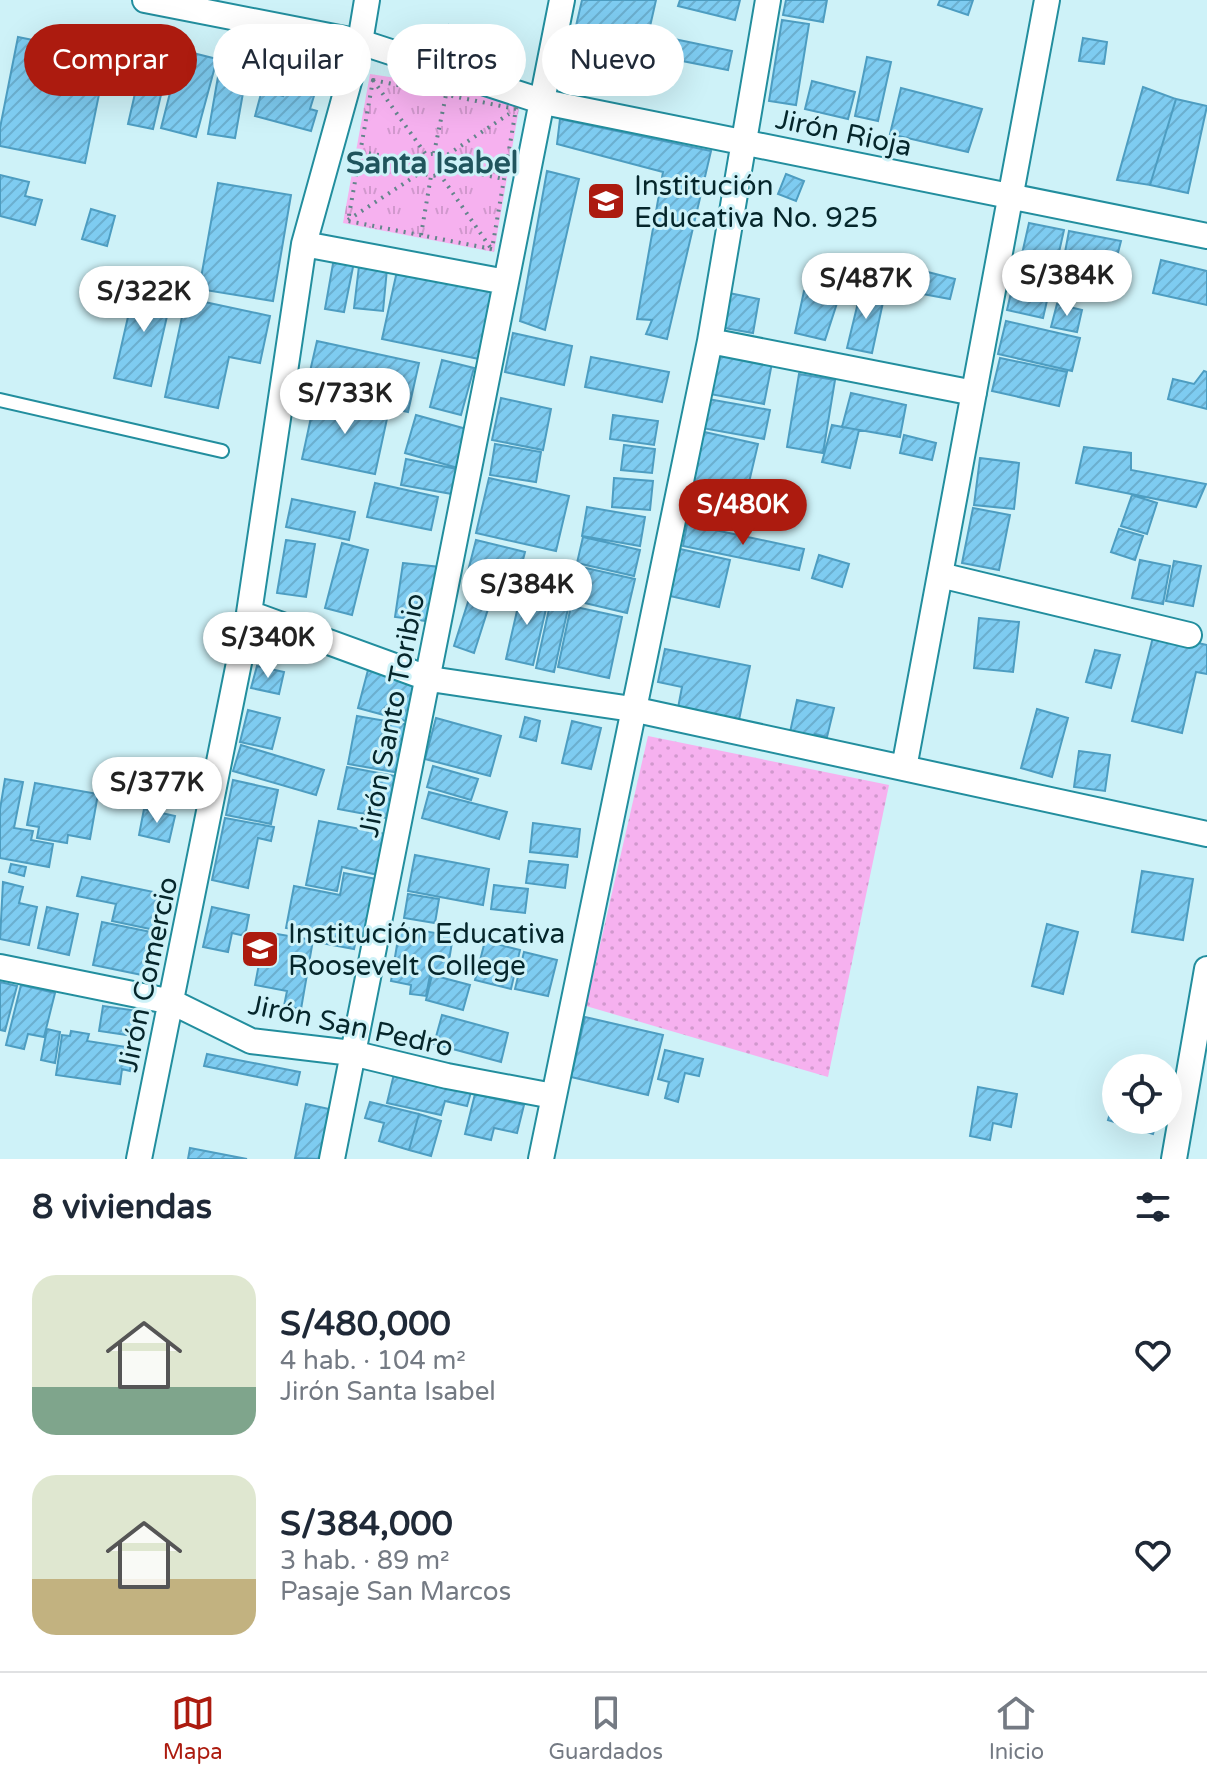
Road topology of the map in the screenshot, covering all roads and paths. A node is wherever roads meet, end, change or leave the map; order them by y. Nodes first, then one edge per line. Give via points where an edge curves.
1 (145, 0) edge
2 (367, 0) edge
3 (562, 0) edge
4 (768, 0) edge
5 (1047, 0) edge
6 (268, 24) edge
7 (363, 24) edge
8 (371, 46) edge
9 (373, 80) junction
10 (387, 83) edge
11 (345, 96) edge
12 (446, 96) edge
13 (451, 96) edge
14 (544, 102) junction
15 (516, 109) junction
16 (743, 142) junction
17 (360, 152) junction
18 (434, 153) junction
19 (427, 156) junction
20 (441, 159) junction
21 (421, 162) junction
22 (443, 166) junction
23 (423, 171) junction
24 (439, 173) junction
25 (431, 176) junction
26 (504, 179) junction
27 (1010, 197) junction
28 (348, 221) junction
29 (421, 235) junction
30 (1207, 236) edge
31 (304, 244) junction
32 (492, 249) junction
33 (506, 282) junction
34 (710, 341) junction
35 (974, 393) junction
36 (0, 400) edge
37 (222, 451) dead end
38 (940, 575) junction
39 (249, 613) junction
40 (1189, 635) dead end
41 (430, 679) junction
42 (632, 709) junction
43 (904, 768) junction
44 (1207, 834) edge
45 (0, 967) edge
46 (1207, 969) edge
47 (172, 1002) junction
48 (352, 1053) junction
49 (553, 1096) junction
50 (139, 1159) edge
51 (332, 1159) edge
52 (541, 1159) edge
53 (1174, 1159) edge

1 - 6 street, Jirón Rioja
2 - 7 street, Jirón Comercio
3 - 14 street, Jirón Santo Toribio
4 - 16 street
5 - 27 street
8 - 14 street, Jirón Rioja
9 - 10 path
9 - 17 path
9 - 19 path
11 - 31 street, Jirón Comercio
12 - 18 path
13 - 15 path
14 - 16 street, Jirón Rioja
14 - 33 street, Jirón Santo Toribio
15 - 20 path
15 - 26 path
16 - 27 street, Jirón Rioja
16 - 34 street
17 - 21 path
17 - 28 path
18 - 19 path
18 - 20 path
19 - 21 path
20 - 22 path
21 - 23 path
22 - 24 path
22 - 26 path
23 - 25 path
23 - 28 path
24 - 25 path
24 - 32 path
25 - 29 path
26 - 32 path
27 - 30 street, Jirón Rioja
27 - 35 street
28 - 29 path
29 - 32 path
31 - 33 street
31 - 39 street, Jirón Comercio
33 - 41 street, Jirón Santo Toribio
34 - 35 street
34 - 42 street
35 - 38 street
36 - 37 lane
38 - 40 street
38 - 43 street
39 - 41 street
39 - 47 street, Jirón Comercio
41 - 42 street
41 - 48 street, Jirón Santo Toribio
42 - 43 street
42 - 49 street
43 - 44 street
45 - 47 street, Jirón San Pedro
46 - 53 street
47 - 48 street, Jirón San Pedro via 251,1041
47 - 50 street, Jirón Comercio
48 - 49 street, Jirón San Pedro
48 - 51 street, Jirón Santo Toribio
49 - 52 street

